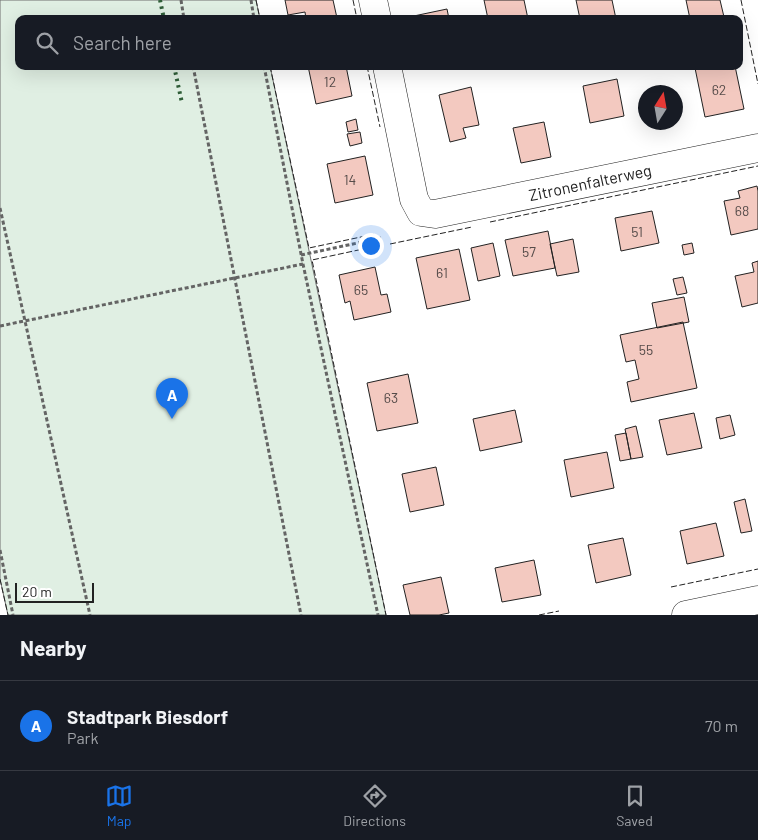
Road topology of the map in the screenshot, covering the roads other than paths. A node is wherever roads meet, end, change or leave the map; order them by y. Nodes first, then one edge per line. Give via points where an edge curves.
1 (373, 0) edge
2 (376, 15) edge
3 (388, 70) edge
4 (758, 148) edge
5 (758, 600) edge
6 (686, 615) edge

1 - 2 street
3 - 4 street, Zitronenfalterweg via 414,199 421,212 435,214
5 - 6 street

